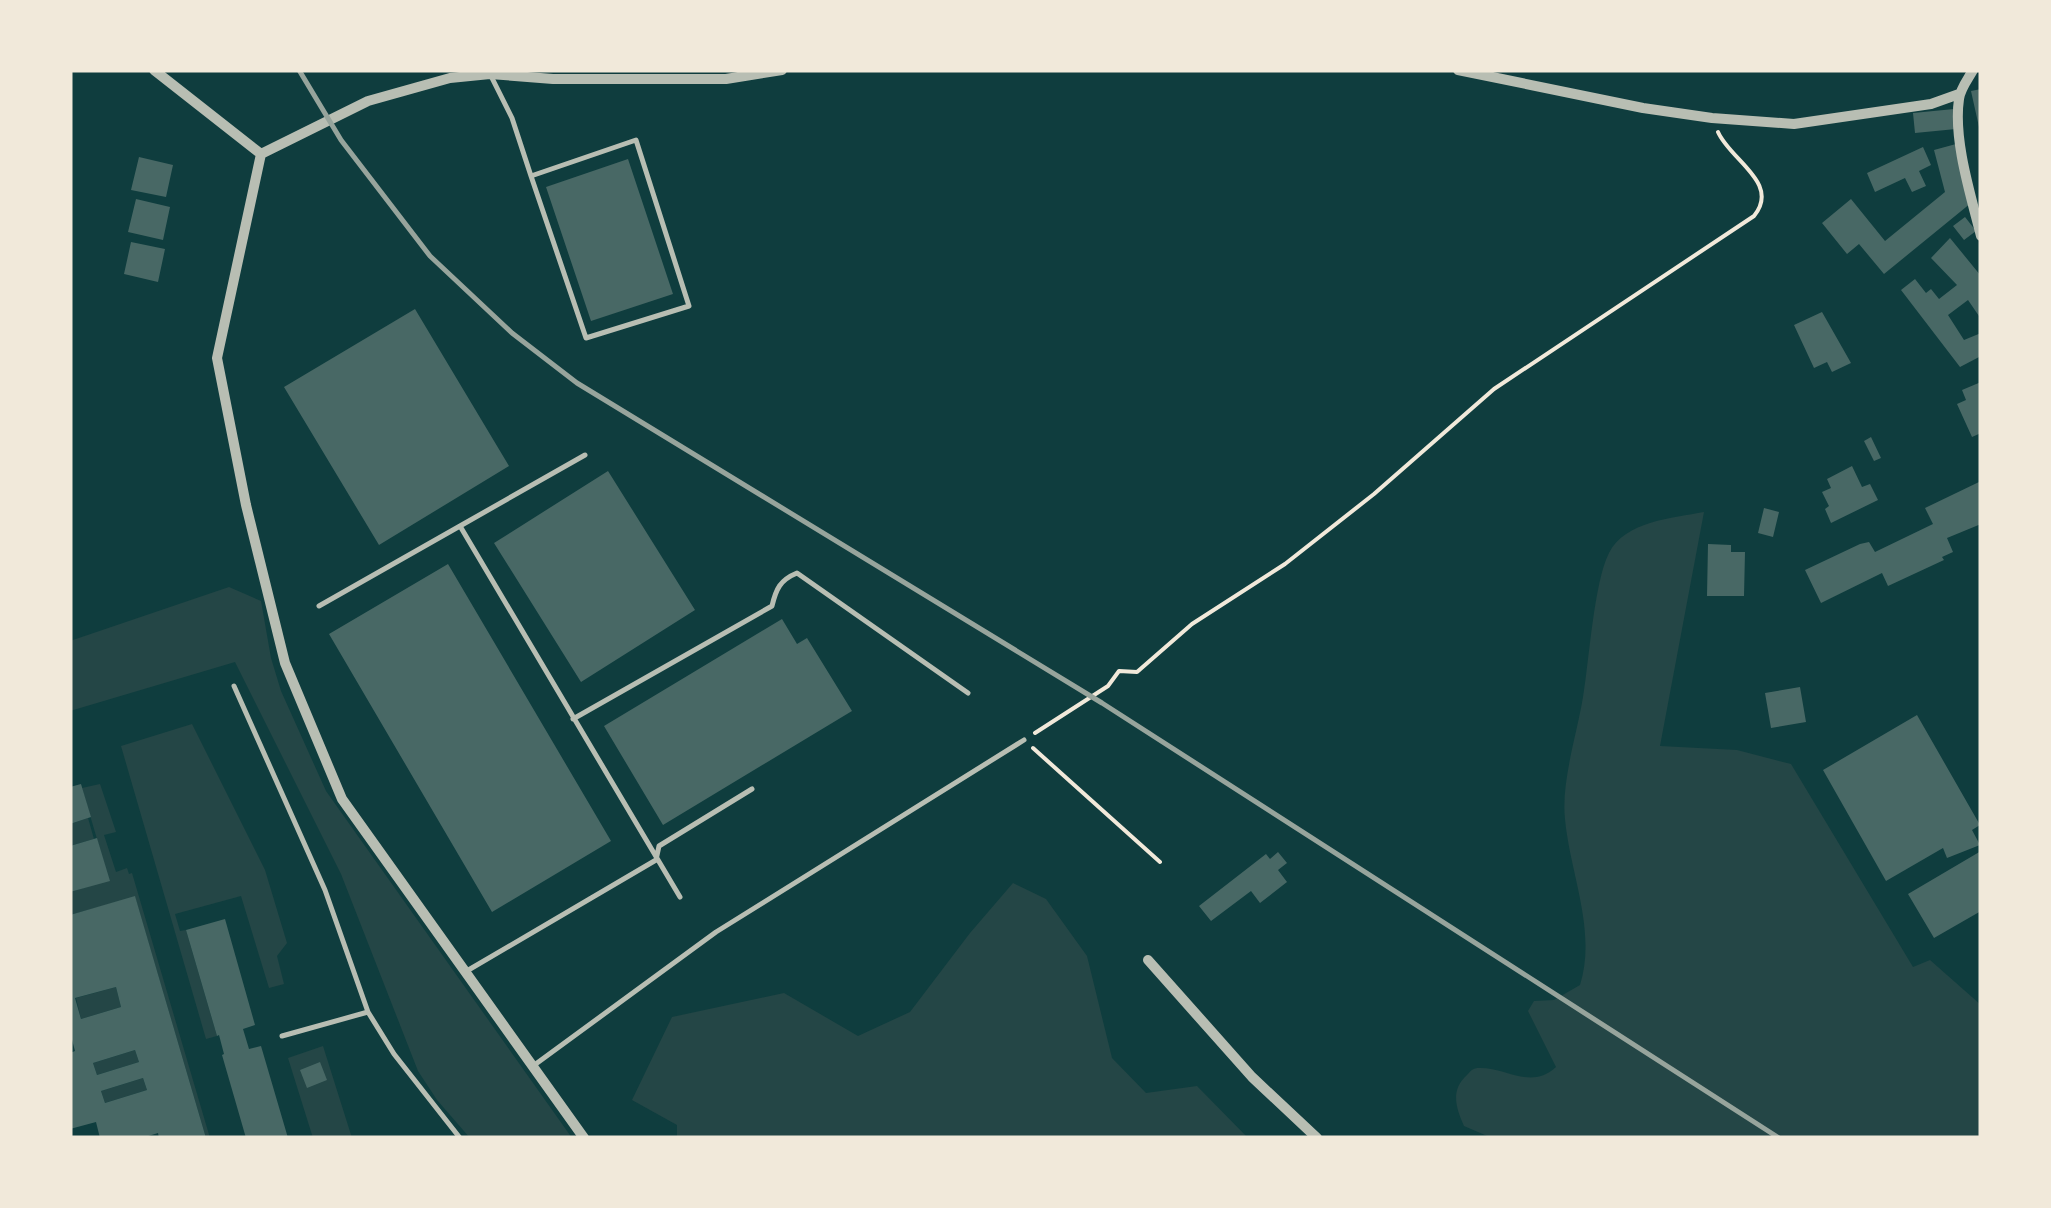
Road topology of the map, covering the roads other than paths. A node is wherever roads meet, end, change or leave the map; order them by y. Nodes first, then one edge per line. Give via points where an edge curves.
1 (154, 70) edge
2 (782, 70) edge
3 (1458, 70) edge
4 (1973, 70) edge
5 (490, 72) edge
6 (1959, 94) junction
7 (262, 154) junction
8 (531, 176) junction
9 (1981, 236) edge
10 (585, 455) dead end
11 (460, 526) junction
12 (319, 606) dead end
13 (234, 686) dead end
14 (968, 692) dead end
15 (574, 719) junction
16 (1024, 740) road end
17 (752, 789) dead end
18 (656, 860) junction
19 (680, 897) dead end
20 (1148, 960) dead end
21 (466, 972) junction
22 (368, 1012) junction
23 (282, 1036) dead end
24 (532, 1066) junction
25 (460, 1138) edge
26 (584, 1138) edge
27 (1317, 1138) edge

1 - 7 street
2 - 5 street via 726,79 554,79
3 - 6 street via 1643,108 1794,124
4 - 6 street
5 - 7 street via 368,100
5 - 8 lane
6 - 9 street via 1965,172
7 - 21 street via 217,358 285,663 342,799
8 - 8 lane via 636,140 688,306 586,338
10 - 11 lane
11 - 12 lane
11 - 15 lane
13 - 22 lane via 324,890
14 - 15 lane via 796,573 784,578 772,606
15 - 18 lane
16 - 24 lane via 716,932
17 - 18 lane via 659,846
18 - 19 lane
18 - 21 lane
20 - 27 street via 1252,1077
21 - 24 street
22 - 23 lane
22 - 25 lane
24 - 26 street

